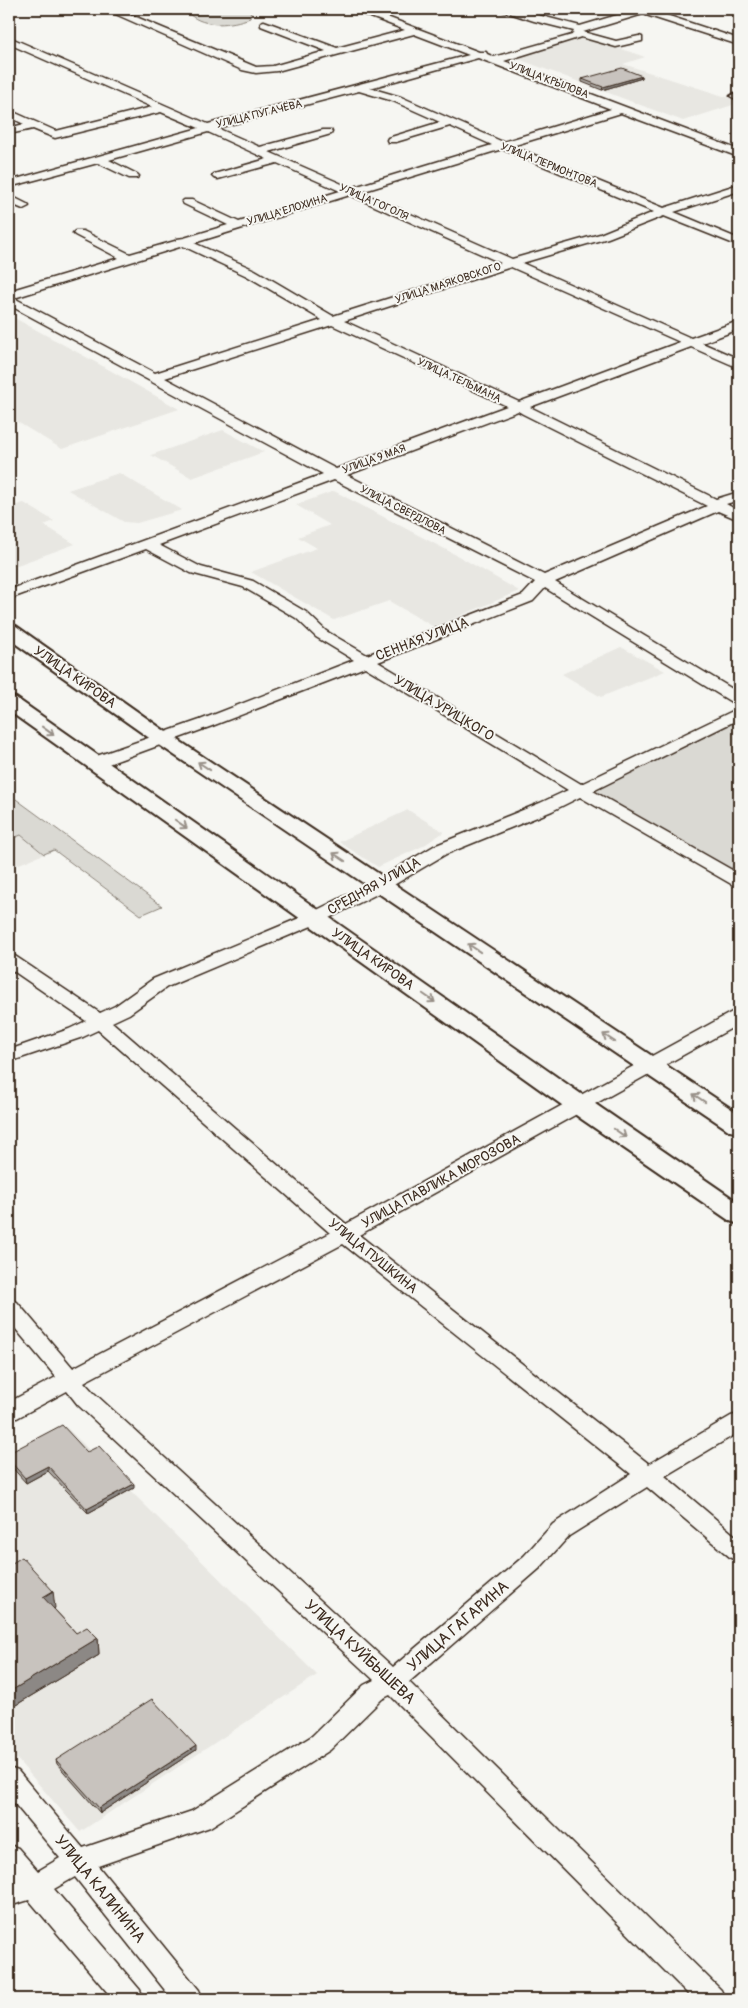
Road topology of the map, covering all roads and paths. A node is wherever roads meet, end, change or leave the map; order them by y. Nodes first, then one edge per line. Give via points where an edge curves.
1 (109, 9) edge
2 (358, 9) edge
3 (506, 9) edge
4 (644, 9) edge
5 (264, 24) dead end
6 (416, 30) junction
7 (579, 32) junction
8 (639, 39) dead end
9 (9, 40) edge
10 (739, 42) edge
11 (337, 52) junction
12 (482, 54) junction
13 (496, 60) junction
14 (359, 88) junction
15 (163, 108) junction
16 (623, 109) junction
17 (9, 112) edge
18 (449, 123) junction
19 (35, 124) junction
20 (208, 127) junction
21 (9, 131) edge
22 (327, 132) dead end
23 (392, 140) dead end
24 (503, 146) junction
25 (259, 151) junction
26 (739, 154) edge
27 (99, 159) junction
28 (278, 159) junction
29 (133, 176) dead end
30 (218, 176) dead end
31 (9, 184) edge
32 (739, 187) edge
33 (350, 191) junction
34 (9, 198) edge
35 (188, 202) dead end
36 (23, 206) dead end
37 (664, 212) junction
38 (237, 225) junction
39 (79, 233) dead end
40 (181, 242) junction
41 (739, 243) edge
42 (128, 258) junction
43 (512, 262) junction
44 (9, 295) edge
45 (9, 300) edge
46 (331, 320) junction
47 (739, 325) edge
48 (690, 343) junction
49 (739, 364) edge
50 (155, 377) junction
51 (518, 406) junction
52 (334, 474) junction
53 (739, 496) edge
54 (718, 506) junction
55 (739, 516) edge
56 (147, 544) junction
57 (544, 581) junction
58 (9, 595) edge
59 (9, 630) edge
60 (366, 661) junction
61 (739, 700) edge
62 (9, 702) edge
63 (739, 713) edge
64 (162, 738) junction
65 (94, 763) junction
66 (581, 791) junction
67 (739, 881) edge
68 (380, 885) junction
69 (315, 918) junction
70 (9, 960) edge
71 (739, 1016) edge
72 (99, 1021) junction
73 (9, 1056) edge
74 (649, 1065) junction
75 (580, 1105) junction
76 (739, 1125) edge
77 (739, 1215) edge
78 (344, 1234) junction
79 (9, 1307) edge
80 (70, 1380) junction
81 (9, 1412) edge
82 (739, 1422) edge
83 (648, 1475) junction
84 (739, 1552) edge
85 (393, 1682) junction
86 (9, 1779) edge
87 (9, 1856) edge
88 (78, 1861) junction
89 (36, 1886) junction
90 (9, 1894) edge
91 (130, 1999) edge
92 (189, 1999) edge
93 (711, 1999) edge

1 - 11 street via 256,70
2 - 6 street, УЛИЦА КРЫЛОВА
3 - 7 street
4 - 7 street
4 - 10 street
5 - 11 street
6 - 11 street
6 - 12 street, УЛИЦА КРЫЛОВА
7 - 8 street via 613,44
7 - 13 street via 576,37
9 - 15 street, УЛИЦА ГОГОЛЯ
12 - 13 street, УЛИЦА КРЫЛОВА
12 - 14 street, УЛИЦА ПУГАЧЁВА
13 - 16 street, УЛИЦА КРЫЛОВА
14 - 18 street, УЛИЦА ЛЕРМОНТОВА via 397,99
14 - 20 street, УЛИЦА ПУГАЧЁВА
15 - 19 street via 55,135
15 - 20 street, УЛИЦА ГОГОЛЯ
16 - 24 street, УЛИЦА ЕЛОХИНА
16 - 26 street, УЛИЦА КРЫЛОВА
17 - 19 street
18 - 23 street
18 - 24 street, УЛИЦА ЛЕРМОНТОВА
19 - 21 street
20 - 25 street, УЛИЦА ГОГОЛЯ
20 - 27 street, УЛИЦА ПУГАЧЁВА
22 - 25 street
24 - 33 street, УЛИЦА ЕЛОХИНА
24 - 37 street, УЛИЦА ЛЕРМОНТОВА
25 - 28 street, УЛИЦА ГОГОЛЯ
27 - 29 street
27 - 31 street, УЛИЦА ПУГАЧЁВА
28 - 30 street
28 - 33 street, УЛИЦА ГОГОЛЯ
32 - 37 street, УЛИЦА МАЯКОВСКОГО
33 - 38 street, УЛИЦА ЕЛОХИНА
33 - 43 street, УЛИЦА ГОГОЛЯ
34 - 36 street
35 - 38 street
37 - 41 street, УЛИЦА ЛЕРМОНТОВА
37 - 43 street, УЛИЦА МАЯКОВСКОГО via 604,236
38 - 40 street, УЛИЦА ЕЛОХИНА
39 - 42 street
40 - 42 street, УЛИЦА ЕЛОХИНА
40 - 46 street, УЛИЦА ТЕЛЬМАНА via 251,273
42 - 44 street, УЛИЦА ЕЛОХИНА
43 - 46 street, УЛИЦА МАЯКОВСКОГО
43 - 48 street, УЛИЦА ГОГОЛЯ
45 - 50 street, УЛИЦА СВЕРДЛОВА
46 - 50 street, УЛИЦА МАЯКОВСКОГО
46 - 51 street, УЛИЦА ТЕЛЬМАНА
47 - 48 street, УЛИЦА 9 МАЯ
48 - 49 street, УЛИЦА ГОГОЛЯ
48 - 51 street, УЛИЦА 9 МАЯ
50 - 52 street, УЛИЦА СВЕРДЛОВА
51 - 52 street, УЛИЦА 9 МАЯ
51 - 54 street, УЛИЦА ТЕЛЬМАНА
52 - 56 street, УЛИЦА 9 МАЯ
52 - 57 street, УЛИЦА СВЕРДЛОВА
53 - 54 street, СЕННАЯ УЛИЦА via 722,500
54 - 55 street, УЛИЦА ТЕЛЬМАНА
54 - 57 street, СЕННАЯ УЛИЦА
56 - 58 street, УЛИЦА 9 МАЯ
56 - 60 street, УЛИЦА УРИЦКОГО via 196,570 248,584 301,615 321,634
57 - 60 street, СЕННАЯ УЛИЦА via 528,598
57 - 61 street, УЛИЦА СВЕРДЛОВА
59 - 64 main road, УЛИЦА КИРОВА
60 - 64 street, СЕННАЯ УЛИЦА
60 - 66 street, УЛИЦА УРИЦКОГО
62 -> 65 main road, УЛИЦА КИРОВА
63 - 66 street, СРЕДНЯЯ УЛИЦА
64 - 65 street, СЕННАЯ УЛИЦА
68 -> 64 main road, УЛИЦА КИРОВА
65 -> 69 main road, УЛИЦА КИРОВА
66 - 67 street, УЛИЦА УРИЦКОГО
66 - 68 street, СРЕДНЯЯ УЛИЦА via 440,850
68 - 69 street, СРЕДНЯЯ УЛИЦА
74 -> 68 main road, УЛИЦА КИРОВА
69 - 72 street, СРЕДНЯЯ УЛИЦА via 160,983 122,1010
69 -> 75 main road, УЛИЦА КИРОВА
70 - 72 street, УЛИЦА ПУШКИНА
71 - 74 street, УЛИЦА ПАВЛИКА МОРОЗОВА
72 - 73 street, СРЕДНЯЯ УЛИЦА via 76,1033
72 - 78 street, УЛИЦА ПУШКИНА
74 - 75 street, УЛИЦА ПАВЛИКА МОРОЗОВА
76 -> 74 main road, УЛИЦА КИРОВА
75 -> 77 main road, УЛИЦА КИРОВА
75 - 78 street, УЛИЦА ПАВЛИКА МОРОЗОВА
78 - 80 street, УЛИЦА ПАВЛИКА МОРОЗОВА
78 - 83 street, УЛИЦА ПУШКИНА
79 - 80 street, УЛИЦА КУЙБЫШЕВА
80 - 81 street, УЛИЦА ПАВЛИКА МОРОЗОВА
80 - 85 street, УЛИЦА КУЙБЫШЕВА via 86,1399
82 - 83 street, УЛИЦА ГАГАРИНА
83 - 84 street, УЛИЦА ПУШКИНА
83 - 85 street, УЛИЦА ГАГАРИНА via 561,1530 532,1562
85 - 88 street, УЛИЦА ГАГАРИНА via 373,1692 321,1743 201,1819
85 - 93 street, УЛИЦА КУЙБЫШЕВА
86 - 88 street, УЛИЦА КАЛИНИНА
87 - 89 street
88 - 89 street, УЛИЦА ГАГАРИНА
88 - 92 street, УЛИЦА КАЛИНИНА
89 - 90 street, УЛИЦА ГАГАРИНА
89 - 91 street

